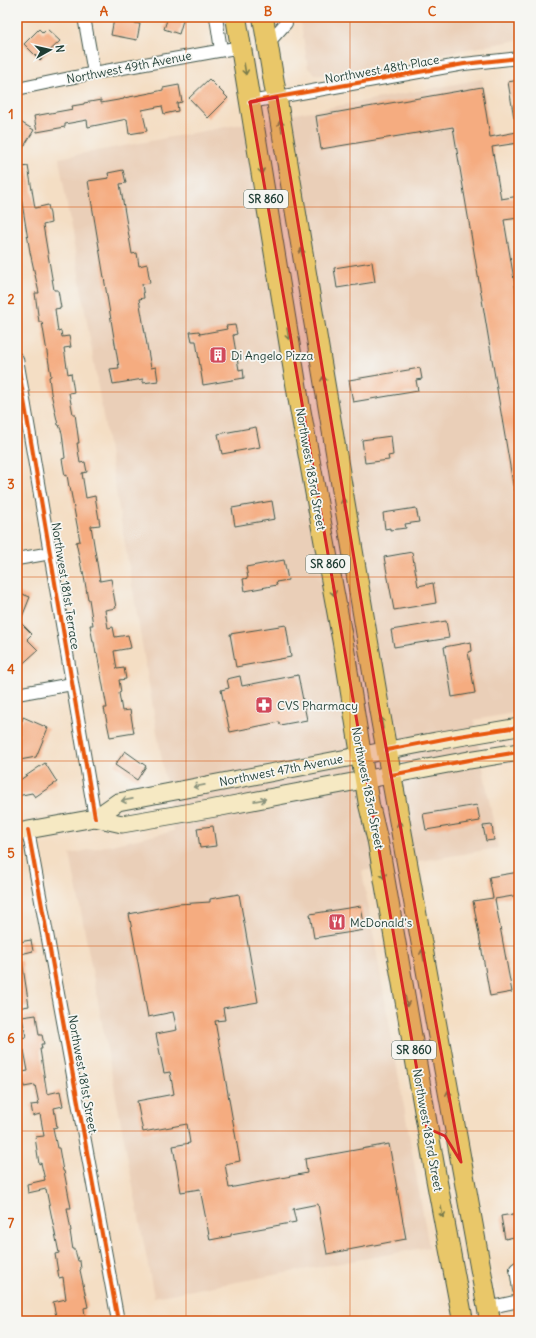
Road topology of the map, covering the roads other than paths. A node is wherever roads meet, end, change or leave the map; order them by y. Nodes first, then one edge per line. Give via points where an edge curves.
1 (84, 17) edge
2 (216, 17) edge
3 (236, 17) edge
4 (263, 17) edge
5 (285, 17) edge
6 (268, 43) junction
7 (241, 47) junction
8 (221, 50) junction
9 (519, 58) edge
10 (94, 73) junction
11 (17, 89) edge
12 (276, 97) junction
13 (250, 102) junction
14 (17, 359) edge
15 (294, 372) junction
16 (330, 422) junction
17 (23, 426) edge
18 (307, 445) junction
19 (340, 476) junction
20 (51, 553) junction
21 (17, 559) edge
22 (72, 684) junction
23 (17, 694) edge
24 (519, 727) edge
25 (387, 750) junction
26 (519, 752) edge
27 (361, 755) junction
28 (391, 775) junction
29 (365, 780) junction
30 (95, 818) junction
31 (23, 831) edge
32 (420, 1086) junction
33 (454, 1121) junction
34 (427, 1128) junction
35 (461, 1162) junction
36 (519, 1267) edge
37 (519, 1290) edge
38 (519, 1301) edge
39 (489, 1314) edge
40 (118, 1321) edge
41 (463, 1321) edge

1 - 10 street
2 - 8 street
3 - 7 main road, Northwest 183rd Street / SR 860
4 - 6 main road, Northwest 183rd Street / SR 860
5 - 6 street via 286,23
6 - 12 main road, Northwest 183rd Street / SR 860
7 - 8 street, Northwest 49th Avenue
7 -> 13 main road, Northwest 183rd Street / SR 860
8 - 10 street, Northwest 49th Avenue
9 - 12 street, Northwest 48th Place via 458,65
10 - 11 street, Northwest 49th Avenue
12 - 13 street, Northwest 48th Place
16 -> 12 main road, Northwest 183rd Street / SR 860
13 -> 15 main road, Northwest 183rd Street / SR 860
14 - 17 street, Northwest 181st Terrace
15 - 16 main road via 314,406
15 - 18 main road, Northwest 183rd Street / SR 860
16 - 19 main road, Northwest 183rd Street / SR 860
17 - 20 street, Northwest 181st Terrace
18 - 19 main road via 327,454
18 -> 27 main road, Northwest 183rd Street / SR 860
25 -> 19 main road, Northwest 183rd Street / SR 860
20 - 21 street
20 - 22 street, Northwest 181st Terrace
22 - 23 street
22 - 30 street, Northwest 181st Terrace
24 - 25 main road, Northwest 47th Avenue
25 - 27 main road, Northwest 47th Avenue
25 - 28 main road, Northwest 183rd Street / SR 860
26 - 28 main road, Northwest 47th Avenue
27 - 29 main road, Northwest 183rd Street / SR 860
27 -> 30 main road, Northwest 47th Avenue via 118,802
28 - 29 main road, Northwest 47th Avenue
33 -> 28 main road, Northwest 183rd Street / SR 860
30 -> 29 main road, Northwest 47th Avenue via 122,824
29 -> 32 main road, Northwest 183rd Street / SR 860
30 - 31 main road, Northwest 47th Avenue
31 - 40 street, Northwest 181st Street
32 - 33 main road via 438,1112
32 - 34 main road, Northwest 183rd Street / SR 860
33 - 35 main road, Northwest 183rd Street / SR 860
34 - 35 main road via 446,1136
34 -> 41 main road, Northwest 183rd Street / SR 860
35 - 39 main road, Northwest 183rd Street / SR 860
36 - 37 street via 516,1269
38 - 39 street

